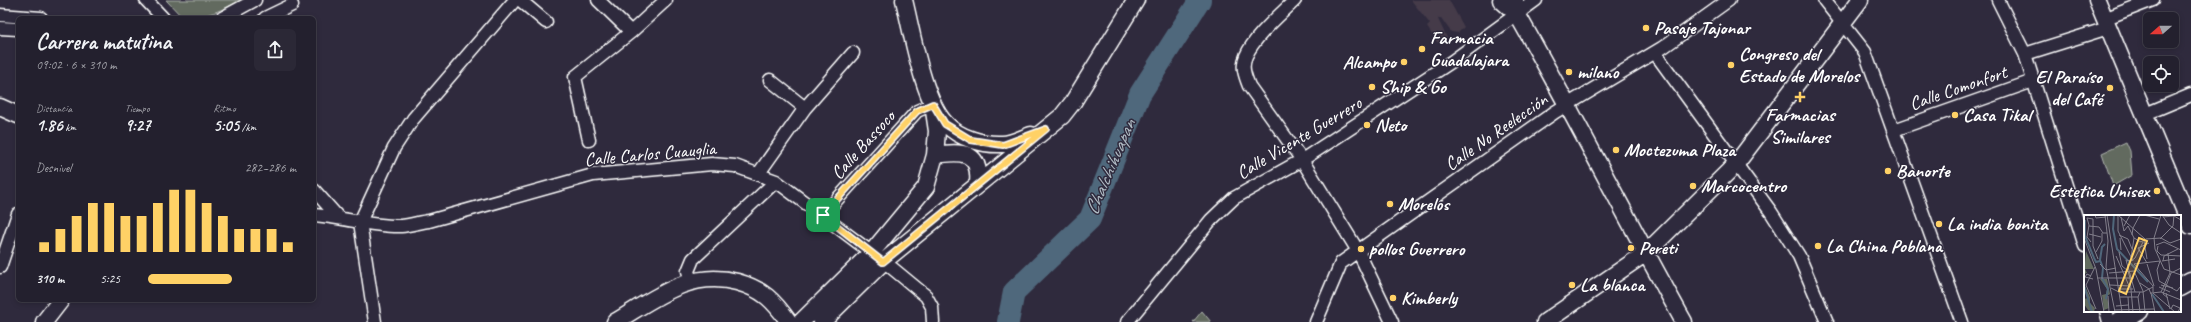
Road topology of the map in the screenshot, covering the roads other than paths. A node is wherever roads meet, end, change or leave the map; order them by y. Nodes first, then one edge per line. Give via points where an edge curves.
1 (146, 0) edge
2 (255, 0) edge
3 (515, 0) edge
4 (520, 0) edge
5 (598, 0) edge
6 (666, 0) edge
7 (904, 0) edge
8 (1136, 0) edge
9 (1295, 0) edge
10 (1502, 0) edge
11 (1536, 0) edge
12 (1729, 0) edge
13 (1824, 0) edge
14 (1860, 0) edge
15 (1998, 0) edge
16 (2097, 0) edge
17 (2153, 0) edge
18 (292, 5) dead end
19 (1516, 7) edge
20 (0, 15) edge
21 (16, 16) edge
22 (161, 16) edge
23 (226, 16) edge
24 (269, 16) edge
25 (546, 22) dead end
26 (1843, 23) junction
27 (2106, 23) junction
28 (0, 28) edge
29 (16, 29) edge
30 (631, 32) junction
31 (1655, 53) junction
32 (852, 54) dead end
33 (2024, 54) junction
34 (770, 80) dead end
35 (2033, 81) junction
36 (2191, 95) edge
37 (933, 104) junction
38 (1568, 104) junction
39 (0, 107) edge
40 (805, 108) junction
41 (16, 114) edge
42 (2143, 115) junction
43 (1046, 129) junction
44 (1894, 130) junction
45 (589, 140) dead end
46 (935, 155) junction
47 (1302, 160) junction
48 (1736, 164) junction
49 (759, 173) junction
50 (776, 180) junction
51 (978, 183) junction
52 (316, 192) edge
53 (823, 215) junction
54 (316, 216) edge
55 (337, 216) junction
56 (16, 220) edge
57 (360, 222) junction
58 (2191, 226) edge
59 (2084, 243) edge
60 (1358, 251) junction
61 (1646, 253) junction
62 (877, 257) junction
63 (0, 267) edge
64 (691, 280) junction
65 (2191, 281) edge
66 (2181, 286) edge
67 (59, 302) edge
68 (2106, 312) edge
69 (2137, 312) edge
70 (44, 322) edge
71 (375, 322) edge
72 (616, 322) edge
73 (789, 322) edge
74 (801, 322) edge
75 (822, 322) edge
76 (934, 322) edge
77 (1127, 322) edge
78 (1316, 322) edge
79 (1392, 322) edge
80 (1545, 322) edge
81 (1684, 322) edge
82 (1827, 322) edge
83 (1962, 322) edge
84 (2109, 322) edge
85 (2120, 322) edge

1 - 22 street
2 - 23 street
3 - 57 street via 413,118 394,148
4 - 25 street
5 - 30 street
6 - 30 street
7 - 37 street via 925,84
8 - 43 street via 1073,102 1062,116
9 - 47 street via 1253,45 1246,56 1244,76
10 - 19 street
11 - 19 street, Calle Vicente Guerrero
12 - 31 street, Calle No Reelección
13 - 26 street
14 - 26 street
15 - 33 street
16 - 27 street
17 - 27 street, Calle Comonfort
18 - 24 street
19 - 38 street
19 - 47 street, Calle Vicente Guerrero via 1451,62
20 - 21 street
26 - 44 street via 1865,52
26 - 48 street
27 - 33 street, Calle Comonfort
27 - 42 street
28 - 29 street
30 - 45 street via 575,77
31 - 38 street, Calle No Reelección
31 - 48 street
32 - 40 street
33 - 35 street
34 - 40 street
35 - 44 street, Calle Comonfort
35 - 59 street
36 - 42 street
37 - 43 street via 945,124 971,140 1003,145
37 - 46 street via 937,131
37 - 53 street, Calle Bassoco via 917,111
38 - 60 street, Calle No Reelección
38 - 61 street
39 - 41 street
40 - 49 street
42 - 58 street
43 - 51 street
44 - 83 street
46 - 51 street via 959,152 969,155 976,164
46 - 62 street via 926,187
47 - 60 street
47 - 77 street, Calle Vicente Guerrero via 1234,198 1211,220
48 - 61 street
48 - 82 street via 1799,256
49 - 50 street, Calle Carlos Cuauglia
49 - 57 street, Calle Carlos Cuauglia via 735,166 712,164 615,172 563,182 430,221 402,226
50 - 53 street, Calle Carlos Cuauglia
50 - 64 street via 693,259 688,271
51 - 62 street
52 - 55 street
53 - 62 street, Calle Carlos Cuauglia
54 - 55 street, Calle Carlos Cuauglia
55 - 57 street, Calle Carlos Cuauglia
56 - 63 street
57 - 71 street
60 - 78 street, Calle No Reelección via 1341,263
60 - 79 street
61 - 80 street
61 - 81 street
62 - 74 street
62 - 75 street
62 - 76 street, Calle Carlos Cuauglia via 926,296 932,308
64 - 72 street via 672,288
64 - 73 street via 722,278 764,292
65 - 66 main road
67 - 70 street
68 - 84 street
69 - 85 main road

